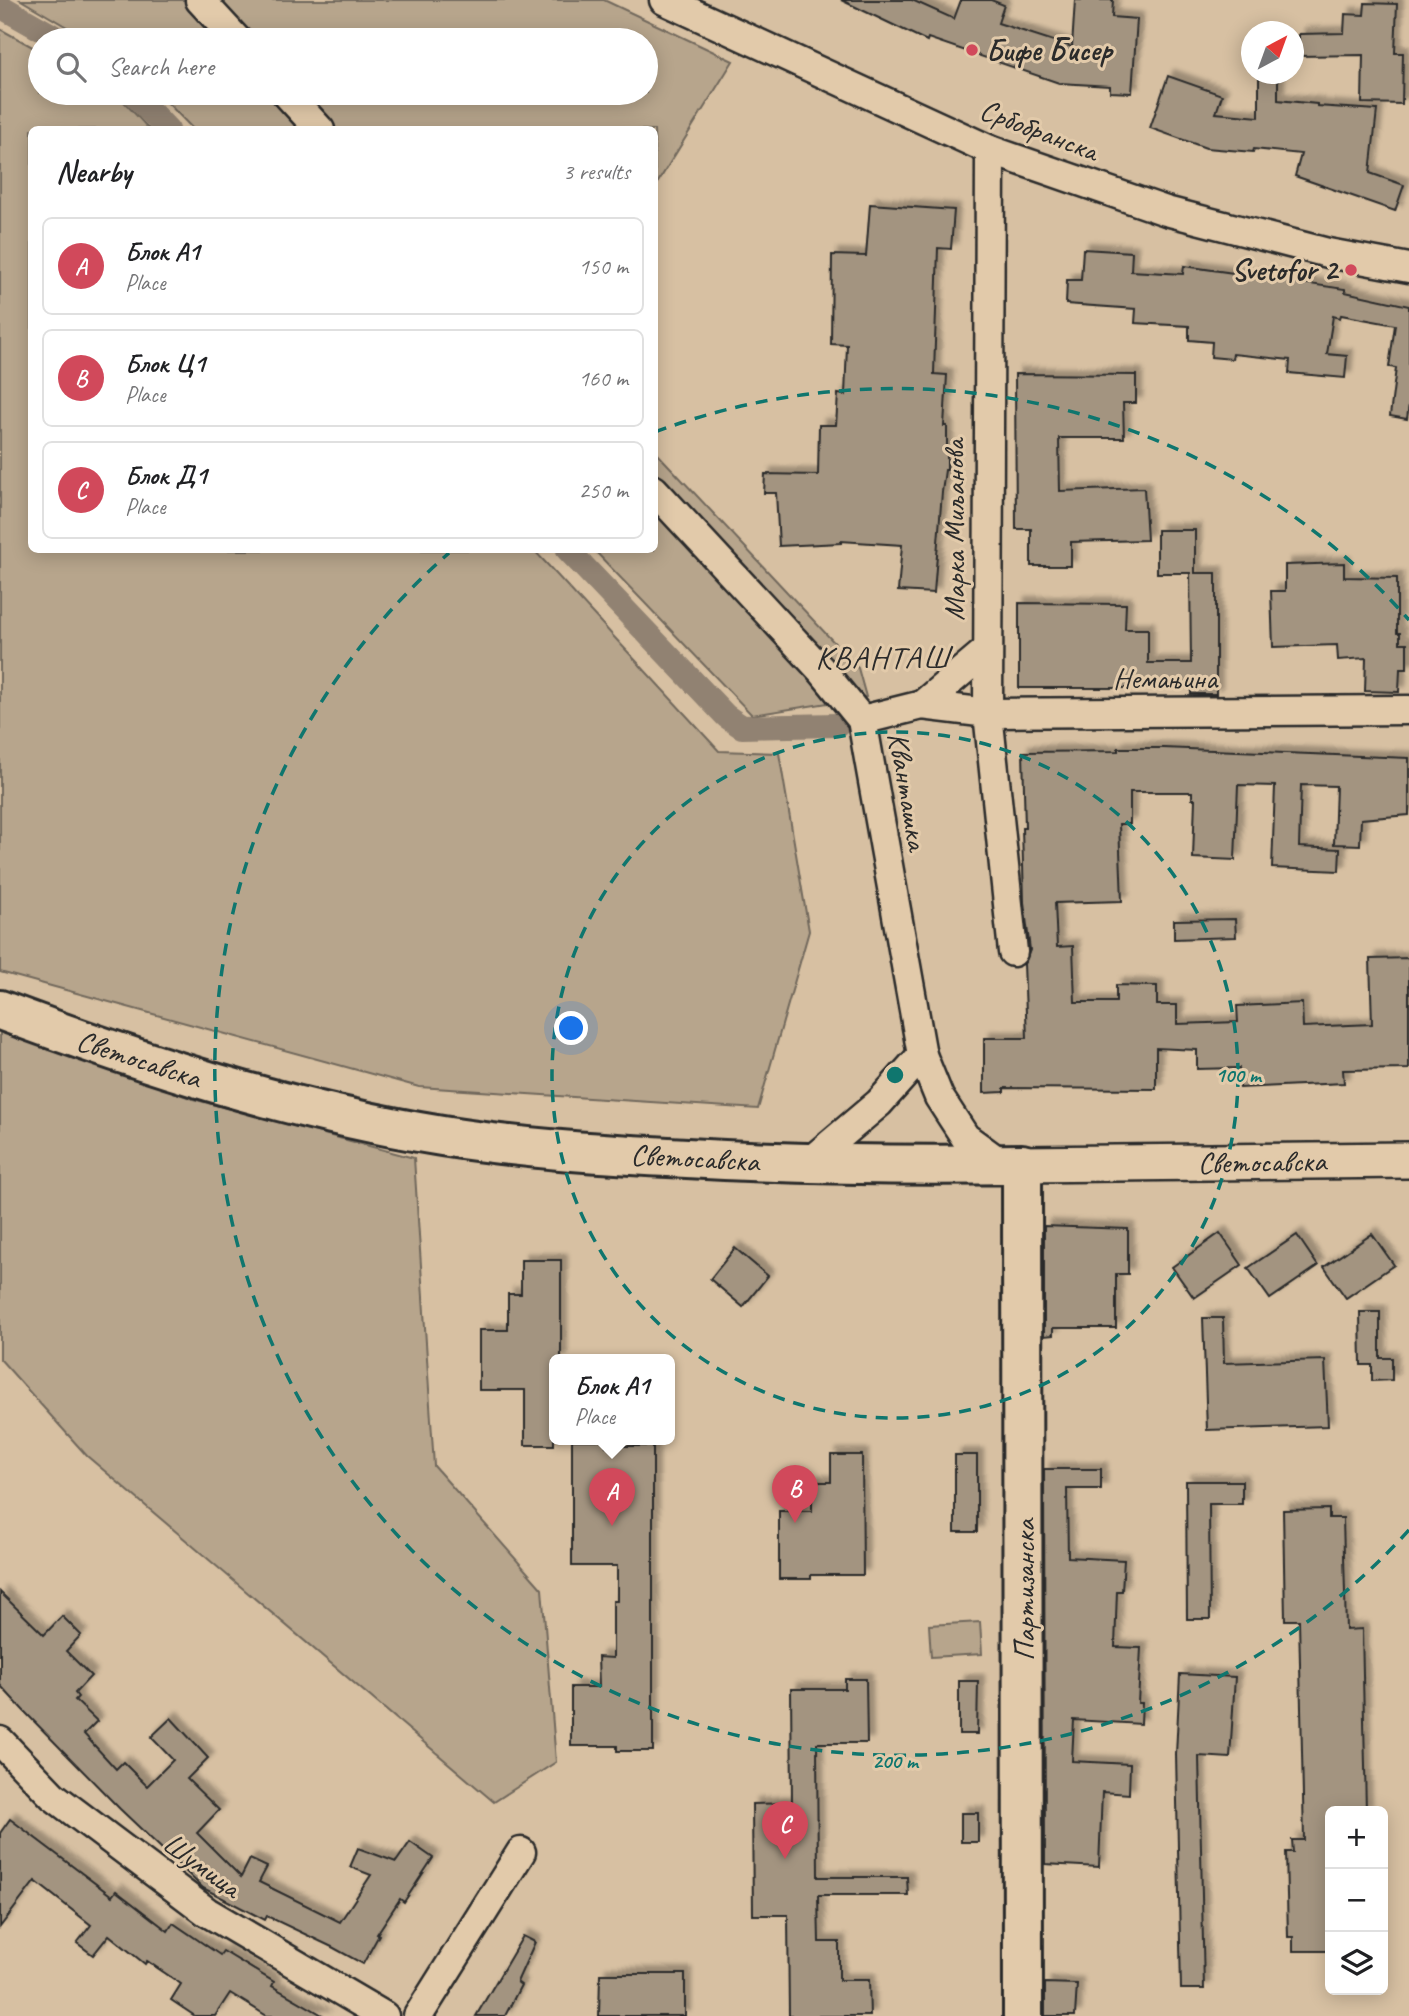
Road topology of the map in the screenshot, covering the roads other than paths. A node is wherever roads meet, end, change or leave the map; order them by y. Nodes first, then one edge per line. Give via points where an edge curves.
1 (200, 0) edge
2 (664, 0) edge
3 (226, 28) edge
4 (297, 105) edge
5 (316, 126) edge
6 (990, 150) junction
7 (1409, 268) edge
8 (658, 494) edge
9 (987, 650) junction
10 (922, 705) junction
11 (1409, 710) edge
12 (988, 713) junction
13 (862, 720) junction
14 (1013, 952) dead end
15 (0, 1010) edge
16 (922, 1055) junction
17 (1409, 1160) edge
18 (808, 1163) junction
19 (1012, 1164) junction
20 (0, 1741) edge
21 (521, 1852) dead end
22 (384, 2016) edge
23 (418, 2016) edge
24 (1023, 2016) edge

1 - 3 street
2 - 6 street, Србобранска
4 - 5 street
6 - 7 street, Србобранска via 1166,211 1328,253
6 - 9 street, Марка Миљанова
8 - 13 street, Кванташка
9 - 10 street, Немањина
9 - 12 street, Марка Миљанова
10 - 12 street, Немањина
10 - 13 street, Немањина
11 - 12 street, Немањина
12 - 14 street, Марка Миљанова
13 - 16 street, Кванташка
15 - 18 main road, Светосавска via 166,1069 381,1125 567,1152
16 - 18 street via 879,1103
16 - 19 street, Кванташка via 939,1097 965,1137
17 - 19 street, Светосавска
18 - 19 main road, Светосавска
19 - 24 main road, Партизанска
20 - 22 street, Шумица via 53,1796 207,1912
21 - 23 street

